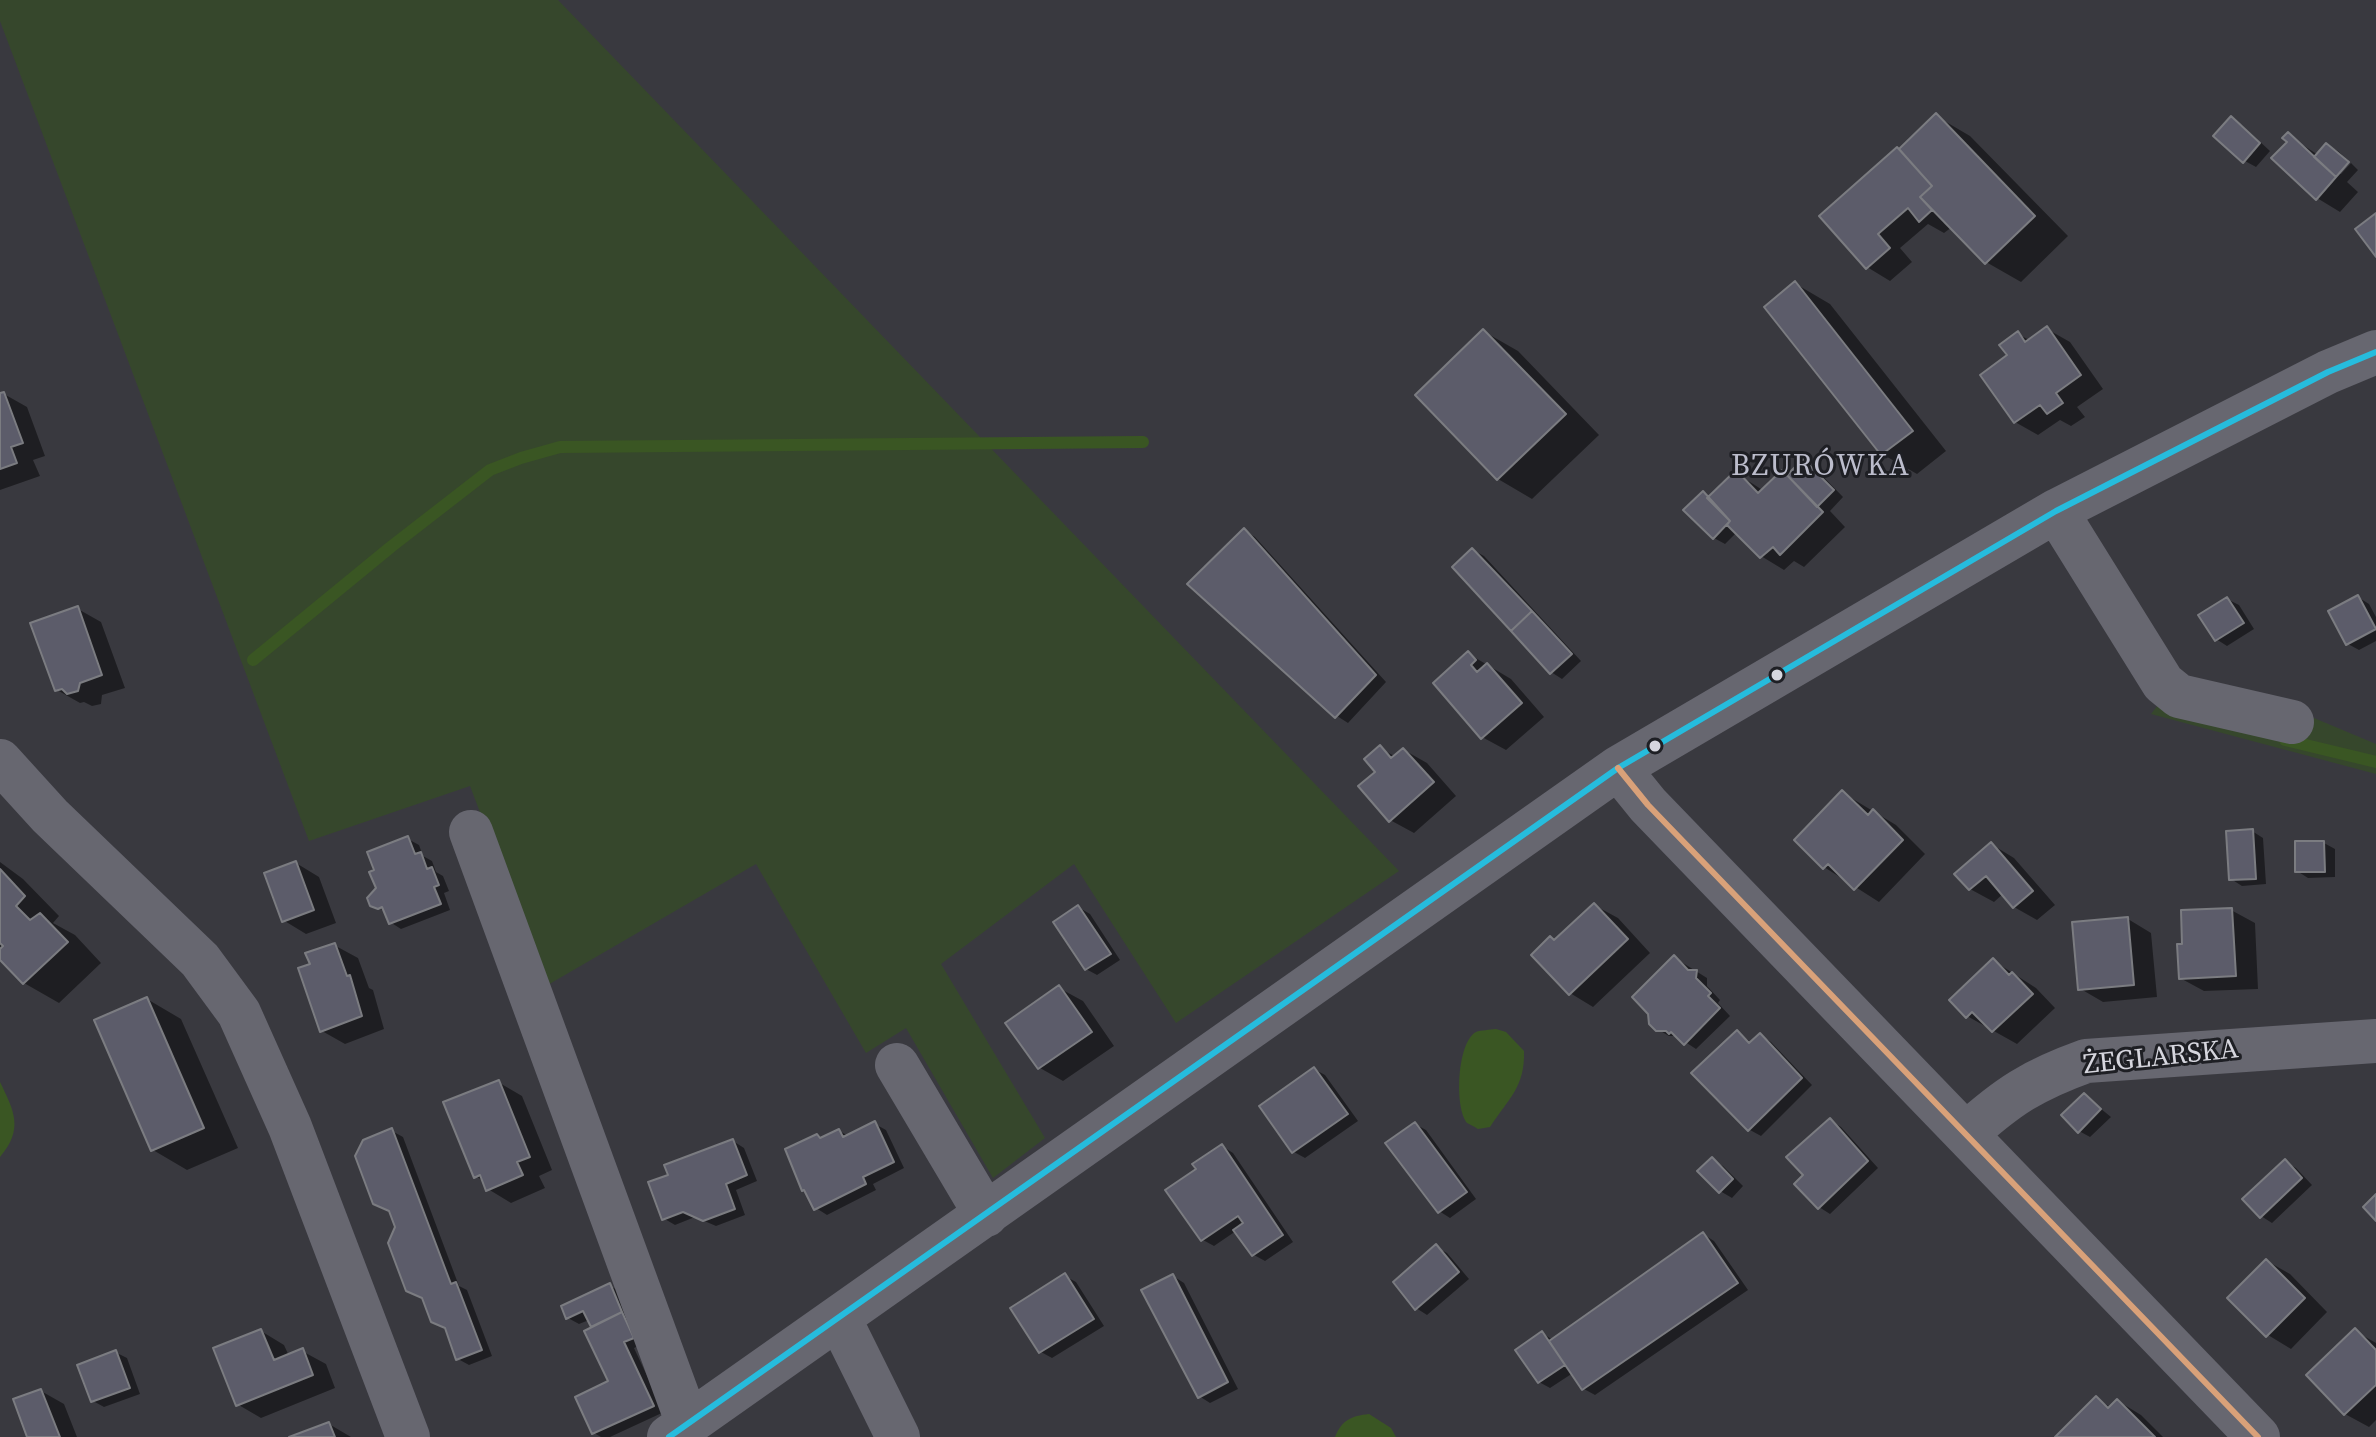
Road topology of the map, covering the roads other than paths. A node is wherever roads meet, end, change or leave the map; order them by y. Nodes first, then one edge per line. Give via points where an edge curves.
1 (2376, 352) edge
2 (2056, 511) junction
3 (2292, 722) dead end
4 (0, 761) edge
5 (1618, 768) junction
6 (471, 832) dead end
7 (2376, 1041) edge
8 (897, 1065) dead end
9 (1966, 1134) junction
10 (986, 1215) junction
11 (839, 1318) junction
12 (679, 1431) edge
13 (408, 1437) edge
14 (898, 1437) edge
15 (2258, 1437) edge

1 - 2 street
2 - 3 street via 2163,683 2179,696
2 - 5 street
4 - 13 street via 200,960 239,1013 290,1127
5 - 9 street
5 - 10 street
6 - 12 street
7 - 9 street, ŻEGLARSKA via 2086,1061 2046,1075 2001,1102
8 - 10 street
9 - 15 street
10 - 11 street
11 - 12 street
11 - 14 street

